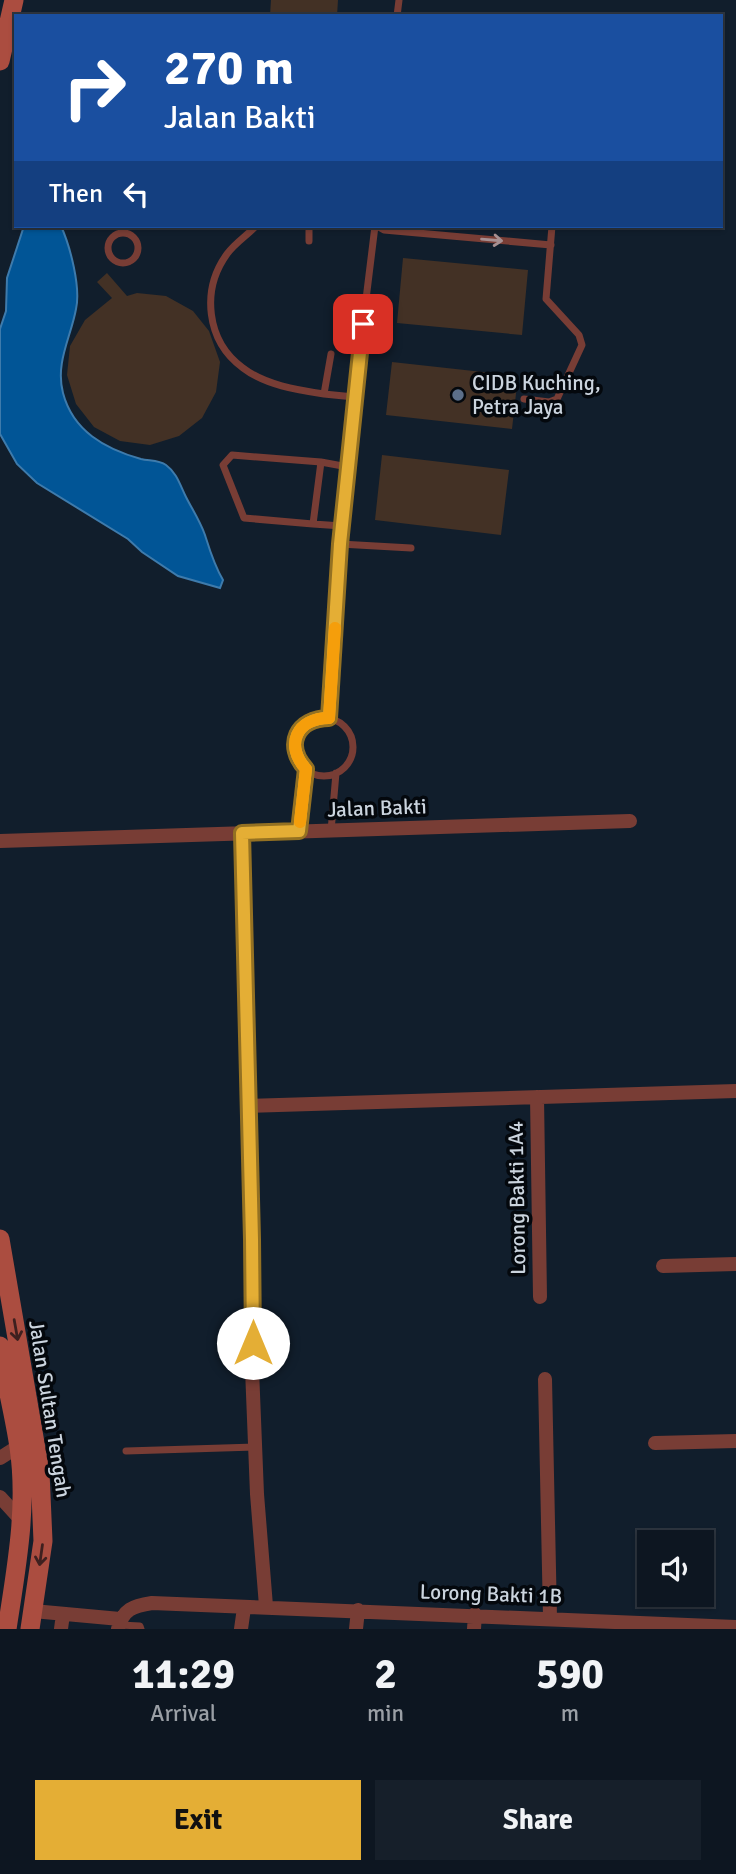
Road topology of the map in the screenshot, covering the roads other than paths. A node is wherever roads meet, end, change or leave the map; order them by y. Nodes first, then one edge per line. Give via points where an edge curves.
1 (14, 0) edge
2 (0, 61) edge
3 (125, 228) edge
4 (255, 228) edge
5 (309, 228) edge
6 (376, 228) edge
7 (380, 228) edge
8 (552, 228) edge
9 (121, 233) junction
10 (309, 241) dead end
11 (551, 245) junction
12 (331, 354) dead end
13 (324, 394) junction
14 (354, 397) junction
15 (524, 399) dead end
16 (321, 462) junction
17 (348, 467) junction
18 (313, 524) junction
19 (342, 526) junction
20 (340, 544) junction
21 (411, 548) dead end
22 (329, 718) junction
23 (306, 769) junction
24 (336, 773) junction
25 (630, 821) dead end
26 (299, 831) junction
27 (331, 831) junction
28 (242, 833) junction
29 (0, 841) edge
30 (736, 1091) edge
31 (537, 1097) junction
32 (249, 1107) junction
33 (0, 1239) edge
34 (736, 1264) edge
35 (663, 1266) dead end
36 (540, 1297) dead end
37 (0, 1346) edge
38 (2, 1376) edge
39 (545, 1379) dead end
40 (736, 1441) edge
41 (655, 1443) dead end
42 (19, 1446) junction
43 (256, 1447) junction
44 (126, 1451) dead end
45 (0, 1458) edge
46 (0, 1497) edge
47 (22, 1521) junction
48 (265, 1606) junction
49 (244, 1608) junction
50 (358, 1610) junction
51 (550, 1617) junction
52 (32, 1620) edge
53 (62, 1622) edge
54 (474, 1622) edge
55 (592, 1624) edge
56 (119, 1625) edge
57 (736, 1627) edge
58 (7, 1629) edge
59 (141, 1629) edge
60 (241, 1629) edge
61 (356, 1629) edge

1 - 2 main road
3 - 9 lane
4 - 13 lane via 227,254 213,282 209,311 217,337 243,369 265,380
5 - 10 lane
6 - 14 lane
7 -> 11 lane
8 - 11 lane
9 - 9 lane via 111,239 108,250 113,260 125,263 135,258 138,246 132,236
11 - 15 lane via 546,299 579,335 582,345 557,399
12 - 13 lane
13 - 14 lane
14 - 17 lane
16 - 17 lane
16 - 18 lane
16 - 18 lane via 232,455 223,465 244,518
17 - 19 lane
18 - 19 lane
19 - 20 lane
20 - 21 lane
20 - 22 lane
22 - 23 lane via 310,721 297,735 295,754
22 - 24 lane via 347,729 352,738 351,758
23 - 24 lane via 316,774
23 - 26 lane
24 - 27 lane
25 - 27 street, Jalan Bakti
26 - 27 street, Jalan Bakti
26 - 28 street, Jalan Bakti
28 - 29 street, Jalan Bakti
28 - 32 street
30 - 31 street
31 - 32 street
31 - 36 street, Lorong Bakti 1A4
32 - 43 street
33 -> 52 main road, Jalan Sultan Tengah via 40,1472 43,1531
34 - 35 street
37 - 38 main road, Jalan Sultan Tengah
38 - 42 main road, Jalan Sultan Tengah
39 - 51 street
40 - 41 street
42 - 45 street
42 - 47 main road, Jalan Sultan Tengah
43 - 44 lane
43 - 48 street
46 - 47 street
47 - 58 main road, Jalan Sultan Tengah
48 - 49 street, Lorong Bakti 1B
48 - 50 street, Lorong Bakti 1B
49 - 56 street, Lorong Bakti 1B via 137,1605 127,1609
49 - 60 street
50 - 54 street, Lorong Bakti 1B
50 - 61 street
51 - 54 street, Lorong Bakti 1B
51 - 55 street, Lorong Bakti 1B
52 - 53 street
53 - 56 street
55 - 57 street, Lorong Bakti 1B
56 - 59 lane

